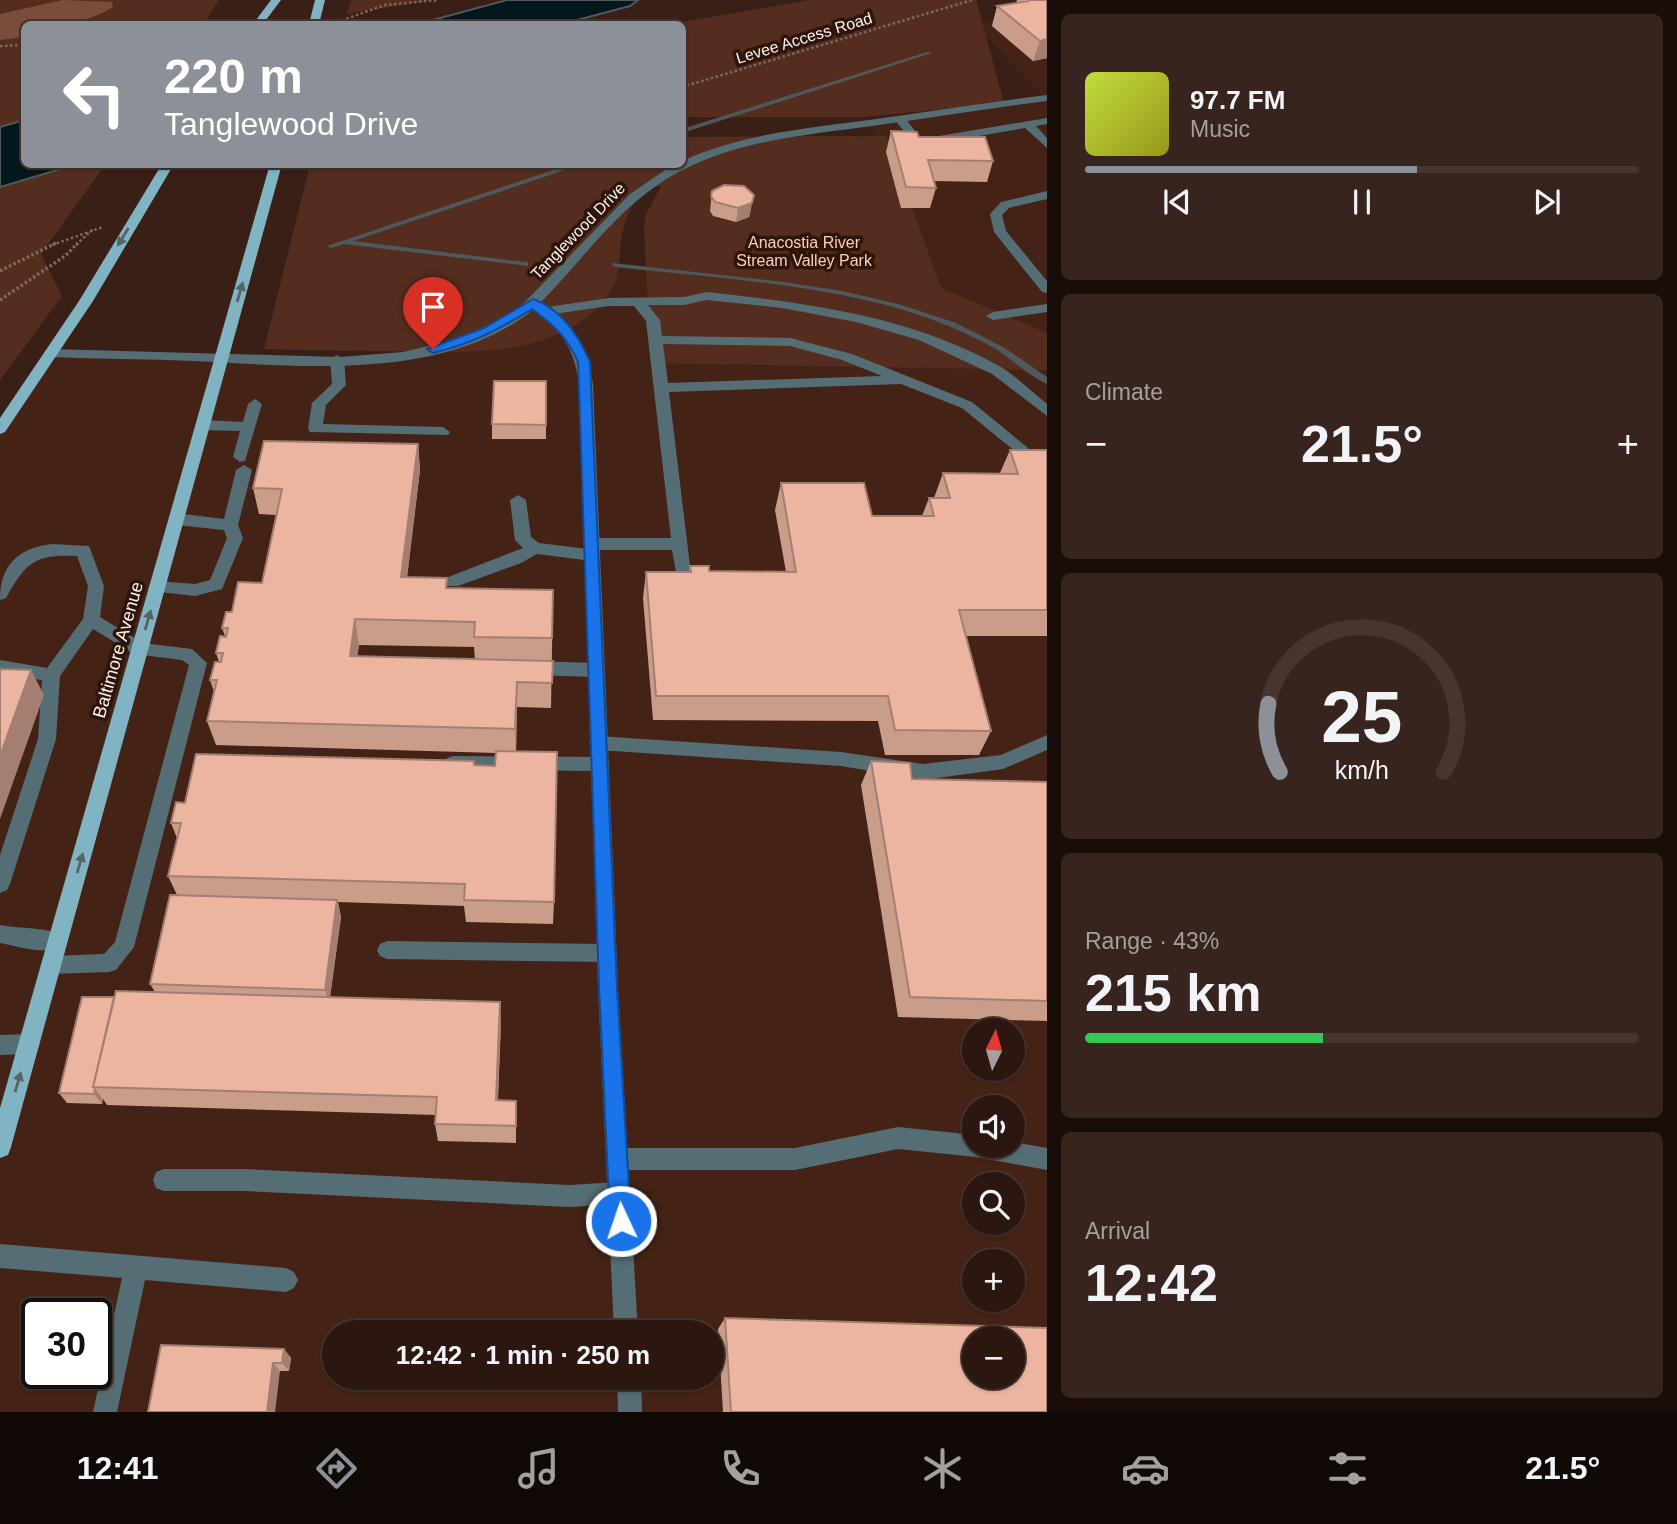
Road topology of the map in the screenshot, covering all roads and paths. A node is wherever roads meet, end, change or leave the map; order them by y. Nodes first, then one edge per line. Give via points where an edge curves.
1 (438, 0) edge
2 (972, 0) edge
3 (273, 1) edge
4 (261, 21) edge
5 (339, 21) edge
6 (21, 45) edge
7 (0, 46) edge
8 (686, 86) edge
9 (1044, 102) edge
10 (900, 119) junction
11 (1047, 121) edge
12 (1027, 124) junction
13 (1047, 145) edge
14 (686, 163) edge
15 (166, 168) edge
16 (275, 168) edge
17 (677, 168) edge
18 (1047, 195) edge
19 (132, 223) junction
20 (94, 228) junction
21 (0, 271) edge
22 (1047, 289) edge
23 (0, 300) edge
24 (636, 301) junction
25 (540, 307) junction
26 (1047, 308) edge
27 (993, 316) dead end
28 (655, 340) junction
29 (51, 353) junction
30 (222, 358) junction
31 (337, 359) junction
32 (906, 380) junction
33 (661, 388) junction
34 (255, 404) dead end
35 (1047, 411) edge
36 (203, 425) junction
37 (248, 428) junction
38 (0, 429) edge
39 (443, 432) dead end
40 (1021, 448) edge
41 (518, 500) dead end
42 (176, 519) junction
43 (230, 525) junction
44 (679, 544) junction
45 (536, 548) junction
46 (592, 549) junction
47 (682, 575) edge
48 (452, 582) dead end
49 (157, 587) junction
50 (0, 594) edge
51 (91, 620) junction
52 (140, 649) junction
53 (0, 667) edge
54 (517, 668) edge
55 (596, 670) junction
56 (51, 675) junction
57 (1047, 741) edge
58 (598, 743) junction
59 (434, 763) edge
60 (600, 764) junction
61 (0, 884) edge
62 (0, 934) edge
63 (58, 941) junction
64 (387, 950) dead end
65 (607, 953) junction
66 (51, 965) junction
67 (29, 1044) junction
68 (0, 1045) edge
69 (962, 1145) edge
70 (0, 1147) edge
71 (1025, 1155) edge
72 (617, 1159) junction
73 (1047, 1159) edge
74 (164, 1180) dead end
75 (619, 1193) junction
76 (0, 1256) edge
77 (136, 1267) junction
78 (286, 1280) dead end
79 (625, 1320) edge
80 (630, 1390) edge
81 (105, 1412) edge
82 (631, 1412) edge

1 - 5 path via 385,5
2 - 8 path, Levee Access Road
3 - 4 main road
6 - 7 path
9 - 10 street, Tanglewood Drive
10 - 12 street via 916,139 927,142
10 - 14 street, Tanglewood Drive via 751,142
11 - 12 street
12 - 13 street
15 - 19 main road
30 -> 16 main road, Baltimore Avenue
17 - 25 street, Tanglewood Drive via 650,184 605,224
18 - 22 street via 1005,205 996,214 1000,232
19 - 20 path
19 -> 29 main road
20 - 21 path
20 - 23 path via 65,256
24 - 25 street
24 - 28 street via 653,320
24 - 35 street via 707,296 859,318 924,337 996,371
25 - 31 street, Tanglewood Drive via 455,344 411,354
25 - 46 street via 575,341 584,362
26 - 27 street
28 - 32 street via 790,342
28 - 33 street
29 - 30 street, Tanglewood Drive
29 - 38 main road
30 - 31 street, Tanglewood Drive
30 - 36 main road, Baltimore Avenue
31 - 39 street via 339,385 319,402 315,429
32 - 33 street
32 - 40 street via 967,405
33 - 44 street
34 - 37 street
36 - 37 street
36 - 42 main road, Baltimore Avenue
37 - 43 street
41 - 45 street via 523,540
42 - 43 street
42 - 49 main road, Baltimore Avenue
43 - 49 street via 235,538 216,585 195,590
44 - 46 street
44 - 47 street
45 - 46 street
45 - 48 street
46 - 55 street
52 -> 49 main road, Baltimore Avenue
50 - 51 street via 17,564 35,553 45,548 83,550 96,586
51 - 52 street
51 - 56 street
63 -> 52 main road, Baltimore Avenue
52 - 66 street via 186,654 198,663 124,947 109,963
53 - 56 street
54 - 55 street
55 - 58 street
56 - 61 street via 47,739
57 - 58 street via 1003,762 923,772 841,759
58 - 60 street
59 - 60 street
60 - 65 street
62 - 63 street
63 - 66 main road, Baltimore Avenue
64 - 65 street
65 - 72 street
66 - 67 main road, Baltimore Avenue
67 - 68 street
70 -> 67 main road, Baltimore Avenue
69 - 72 street via 898,1138 796,1159
71 - 73 street
72 - 75 street
74 - 75 street via 569,1196
75 - 79 street
76 - 77 street
77 - 78 street
77 - 81 street
80 - 82 street

